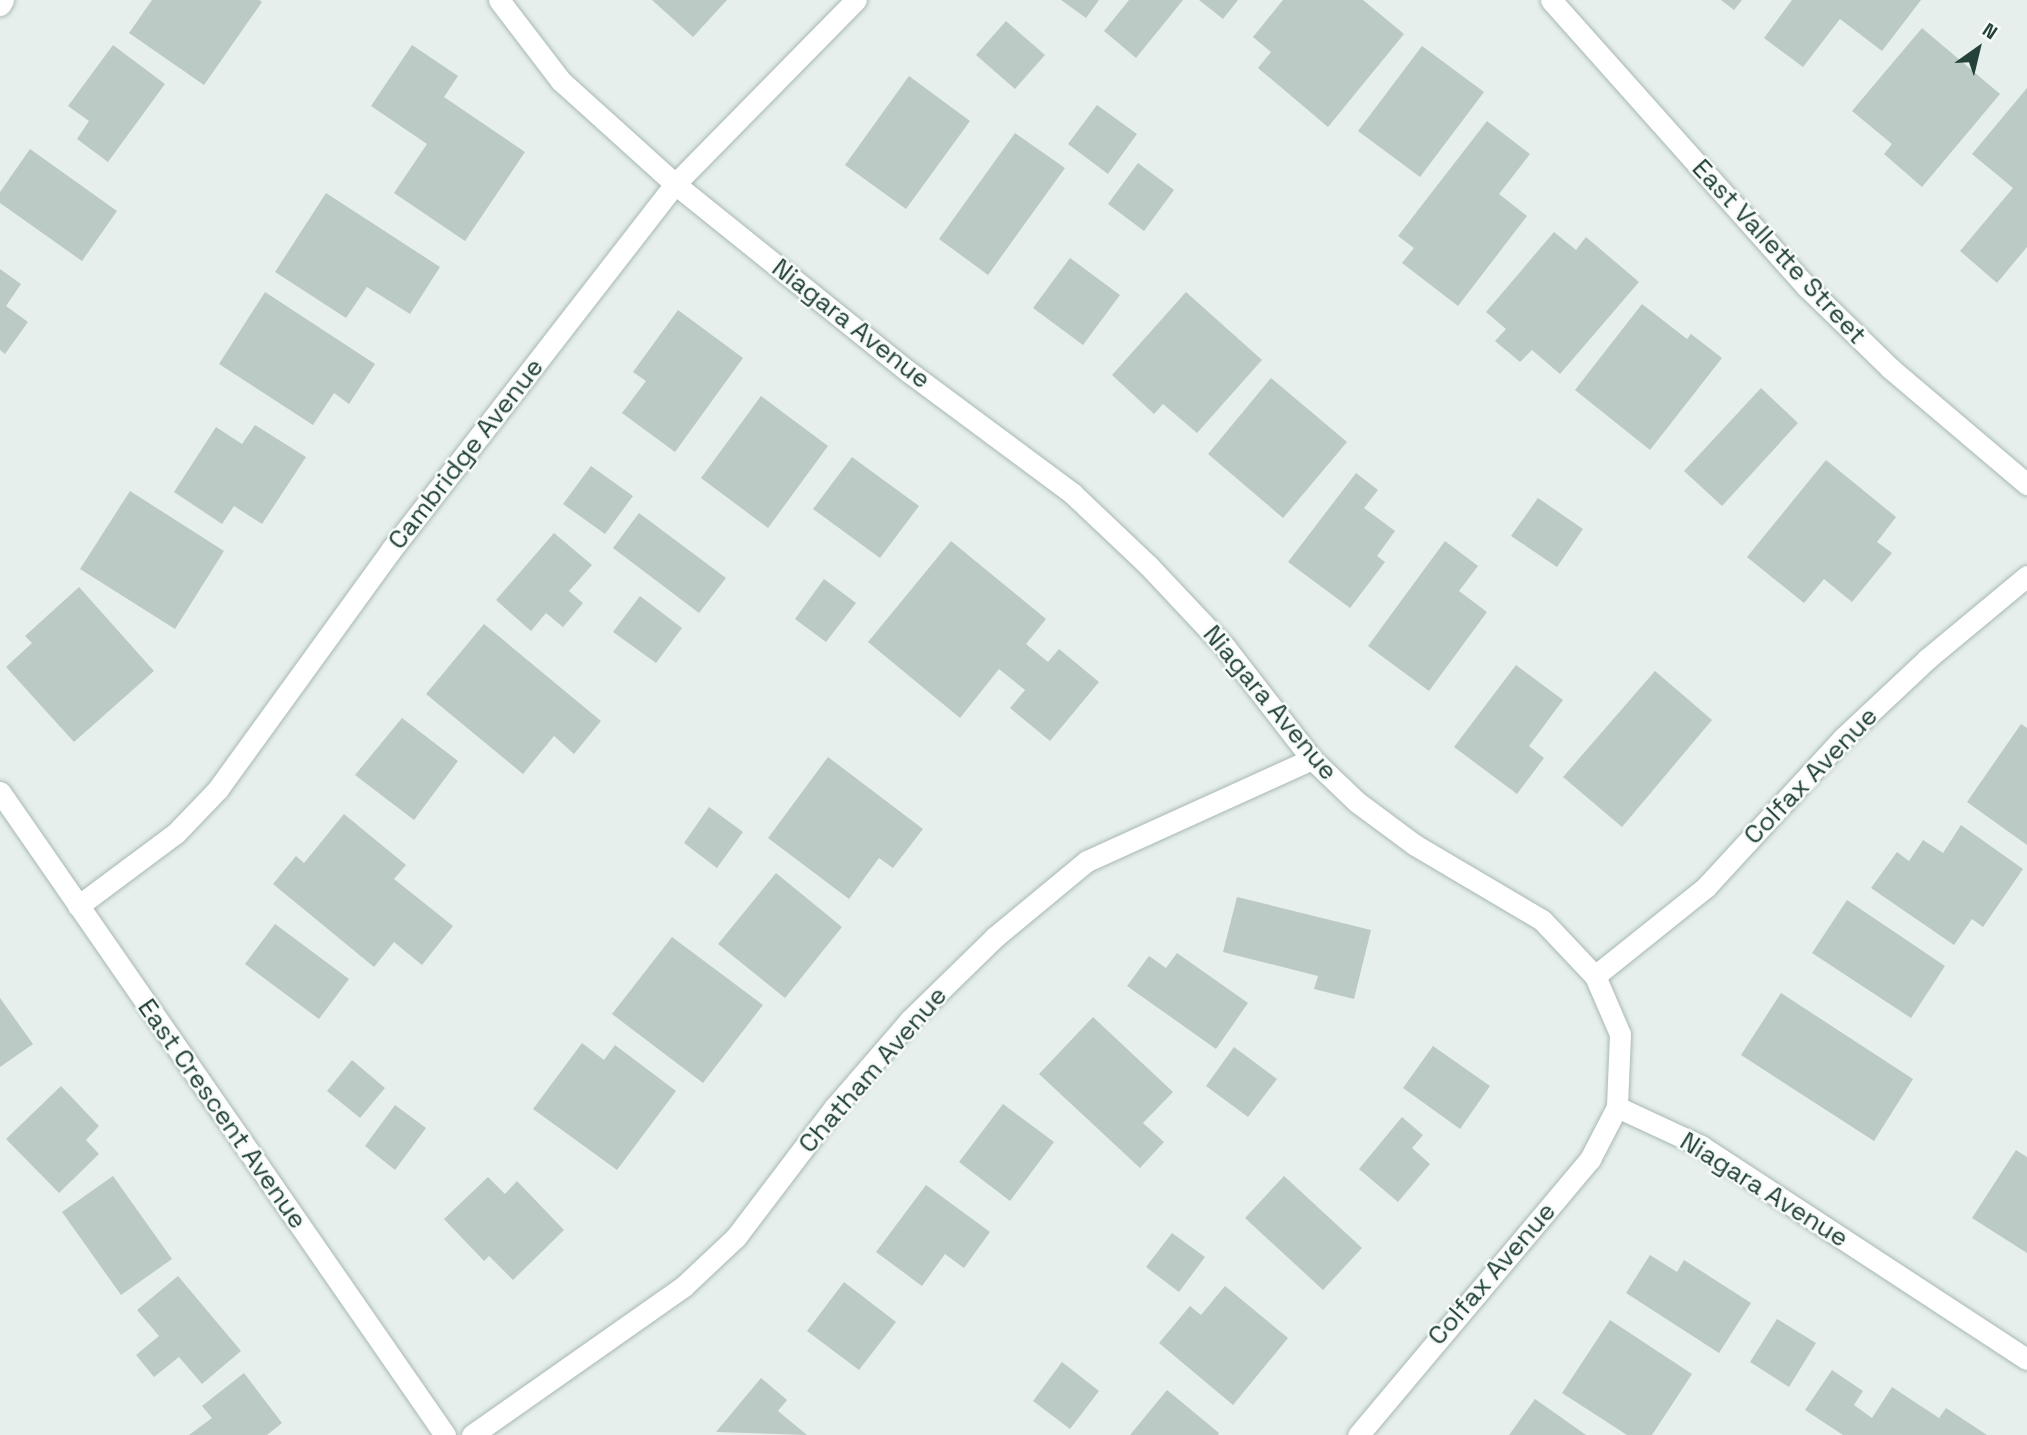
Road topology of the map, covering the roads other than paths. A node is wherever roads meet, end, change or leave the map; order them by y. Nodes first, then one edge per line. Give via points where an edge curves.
1 (3, 0) edge
2 (499, 0) edge
3 (856, 0) edge
4 (1551, 0) edge
5 (0, 5) edge
6 (675, 184) junction
7 (2027, 484) edge
8 (2027, 576) edge
9 (1312, 759) junction
10 (0, 792) edge
11 (78, 906) junction
12 (1595, 976) junction
13 (1617, 1107) junction
14 (2027, 1359) edge
15 (445, 1435) edge
16 (472, 1435) edge
17 (1358, 1435) edge

1 - 5 street
2 - 6 street, Niagara Avenue via 561,81
3 - 6 street, Cambridge Avenue
4 - 7 street, East Vallette Street via 1807,287 1890,368
6 - 9 street, Niagara Avenue via 909,372 1072,493 1225,647
6 - 11 street, Cambridge Avenue via 391,550 218,789 176,833
8 - 12 street, Colfax Avenue via 1927,659 1843,738 1706,887
9 - 12 street, Niagara Avenue via 1357,802 1415,845 1542,920
9 - 16 street, Chatham Avenue via 1087,861 995,937 910,1020 834,1108 736,1237 684,1286
10 - 11 street, East Crescent Avenue
11 - 15 street, East Crescent Avenue
12 - 13 street, Niagara Avenue via 1620,1034
13 - 14 street, Niagara Avenue via 1700,1146
13 - 17 street, Colfax Avenue via 1590,1159

